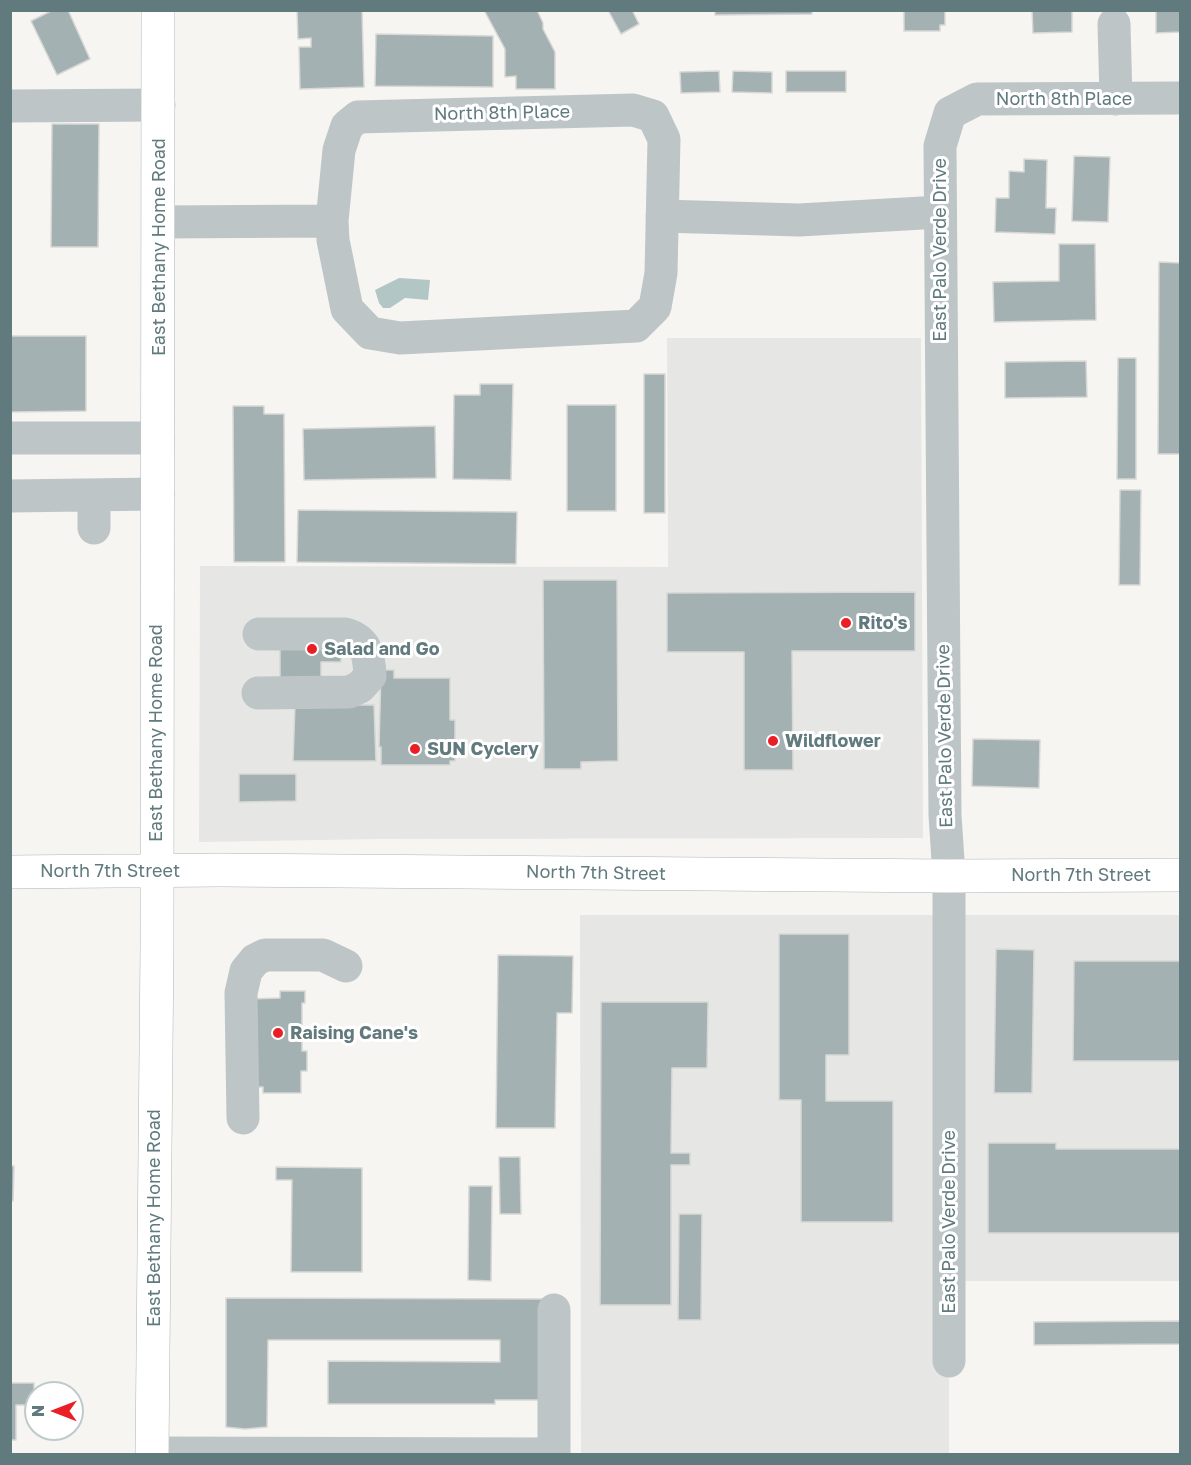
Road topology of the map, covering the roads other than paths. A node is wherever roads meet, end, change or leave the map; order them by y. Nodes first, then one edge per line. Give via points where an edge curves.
1 (158, 10) edge
2 (1114, 24) dead end
3 (1180, 98) edge
4 (1116, 99) junction
5 (159, 105) junction
6 (10, 106) edge
7 (950, 112) joint
8 (940, 212) junction
9 (662, 216) junction
10 (332, 221) junction
11 (158, 222) junction
12 (10, 438) edge
13 (158, 438) junction
14 (158, 494) junction
15 (94, 495) junction
16 (10, 496) edge
17 (94, 528) dead end
18 (259, 634) dead end
19 (258, 693) dead end
20 (156, 871) junction
21 (10, 872) edge
22 (1180, 875) edge
23 (949, 876) junction
24 (346, 966) dead end
25 (243, 1118) dead end
26 (554, 1310) dead end
27 (949, 1361) dead end
28 (152, 1454) edge

1 - 5 main road, East Bethany Home Road
2 - 4 street
3 - 4 street, North 8th Place
4 - 7 street, North 8th Place via 977,99
5 - 6 street
5 - 11 main road, East Bethany Home Road
7 - 8 street, East Palo Verde Drive via 940,146
8 - 9 street via 800,220
8 - 23 street, East Palo Verde Drive via 945,815
9 - 10 street, North 8th Place via 656,306 636,326 400,338 370,333 347,309
9 - 10 street, North 8th Place via 664,139 653,116 633,110 358,117 347,126 339,150
10 - 11 street
11 - 13 main road, East Bethany Home Road
12 - 13 street
13 - 14 main road, East Bethany Home Road
14 - 15 street
14 - 20 main road, East Bethany Home Road
15 - 16 street
15 - 17 street
18 - 19 street via 357,637 365,648 370,676 349,692
20 - 21 main road, North 7th Street
20 - 23 main road, North 7th Street
20 - 28 main road, East Bethany Home Road
22 - 23 main road, North 7th Street
23 - 27 street, East Palo Verde Drive
24 - 25 street via 323,955 265,956 246,970 241,993
26 - 28 street via 554,1454

